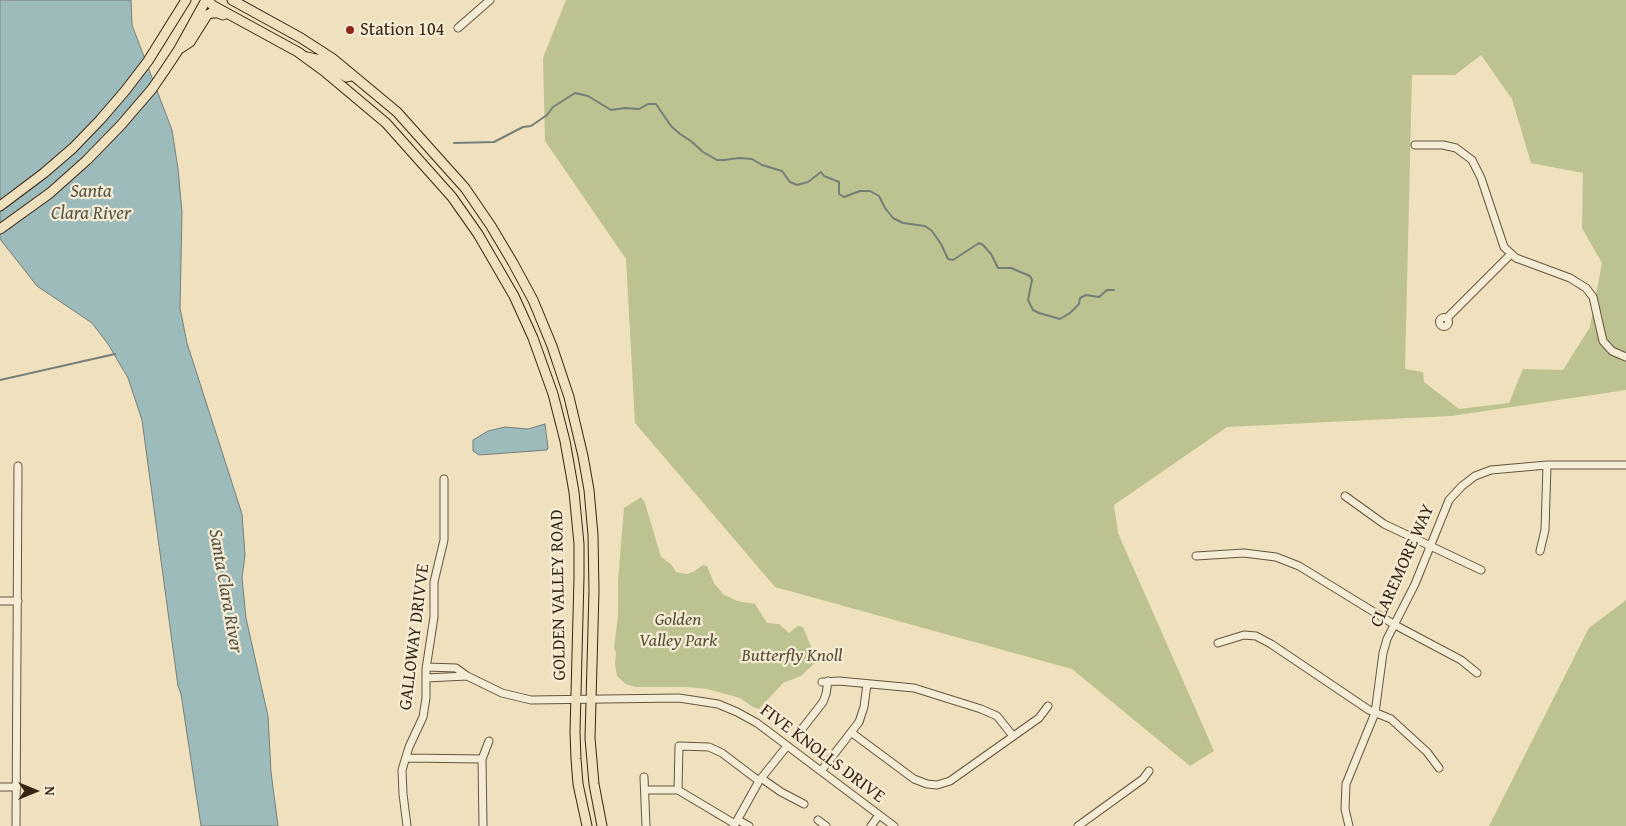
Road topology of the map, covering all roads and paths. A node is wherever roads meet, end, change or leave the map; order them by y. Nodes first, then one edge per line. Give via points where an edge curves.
1 (186, 0) edge
2 (207, 0) edge
3 (232, 0) edge
4 (490, 0) edge
5 (458, 28) dead end
6 (270, 36) junction
7 (179, 49) junction
8 (304, 57) junction
9 (352, 74) junction
10 (1416, 145) dead end
11 (0, 206) edge
12 (0, 229) edge
13 (1511, 254) junction
14 (1447, 318) dead end
15 (1626, 357) edge
16 (1547, 465) junction
17 (1626, 465) edge
18 (18, 466) dead end
19 (444, 479) dead end
20 (1345, 496) dead end
21 (1429, 547) junction
22 (1540, 551) dead end
23 (1196, 556) dead end
24 (1481, 570) dead end
25 (0, 601) edge
26 (18, 601) junction
27 (1396, 625) junction
28 (1218, 643) dead end
29 (426, 667) junction
30 (1477, 673) dead end
31 (467, 676) junction
32 (426, 678) junction
33 (867, 684) junction
34 (576, 700) junction
35 (591, 700) junction
36 (1048, 706) dead end
37 (1375, 713) junction
38 (802, 729) dead end
39 (852, 733) junction
40 (1013, 736) junction
41 (489, 741) dead end
42 (787, 746) junction
43 (406, 758) junction
44 (482, 759) junction
45 (1439, 768) dead end
46 (821, 771) junction
47 (1149, 771) dead end
48 (644, 777) dead end
49 (760, 779) junction
50 (0, 787) edge
51 (17, 787) junction
52 (645, 790) junction
53 (678, 790) junction
54 (804, 804) dead end
55 (879, 815) junction
56 (818, 820) dead end
57 (736, 823) edge
58 (16, 826) edge
59 (406, 826) edge
60 (484, 826) edge
61 (587, 826) edge
62 (602, 826) edge
63 (646, 826) edge
64 (748, 826) edge
65 (826, 826) edge
66 (871, 826) edge
67 (894, 826) edge
68 (1078, 826) edge
69 (1349, 826) edge

1 - 11 main road via 131,84 100,120 44,173
2 - 6 main road, GOLDEN VALLEY ROAD
2 - 7 main road, GOLDEN VALLEY ROAD
3 - 9 main road, GOLDEN VALLEY ROAD via 301,38
4 - 5 street
6 - 7 main road via 218,13 211,13 190,42
6 - 8 main road, GOLDEN VALLEY ROAD
7 - 12 main road, GOLDEN VALLEY ROAD via 121,126 50,193
8 - 9 main road via 320,60 346,77
8 - 34 main road, GOLDEN VALLEY ROAD via 386,123 452,197 499,268 533,338 559,416 574,492 580,577
9 - 35 main road, GOLDEN VALLEY ROAD via 396,112 464,188 513,263 552,346 577,426 589,490 594,591
10 - 13 street via 1456,148 1472,160 1481,178 1499,237
13 - 14 street
13 - 15 street via 1524,262 1570,278 1586,288 1593,297 1603,341 1612,351
16 - 17 street, CLAREMORE WAY
16 - 21 street, CLAREMORE WAY via 1491,470 1475,476 1449,500
16 - 22 street via 1545,530
18 - 26 street
19 - 29 street, GALLOWAY DRIVVE via 444,540 434,582 434,617
20 - 21 street via 1384,524
21 - 24 street
21 - 27 street, CLAREMORE WAY
23 - 27 street via 1244,553 1276,557 1299,566
25 - 26 street
26 - 51 street
27 - 30 street via 1461,660
27 - 37 street, CLAREMORE WAY via 1383,653
28 - 37 street via 1244,635 1256,636
29 - 31 street, FIVE KNOLLS DRIVE via 456,668
29 - 32 street, GALLOWAY DRIVVE
31 - 32 street
31 - 34 street, FIVE KNOLLS DRIVE via 502,693 531,700
32 - 43 street, GALLOWAY DRIVVE via 422,717
33 - 38 street via 825,682 823,702
33 - 39 street via 864,707
33 - 40 street via 914,688 981,709 997,716
34 - 35 street, FIVE KNOLLS DRIVE
34 - 61 main road, GOLDEN VALLEY ROAD via 578,784
35 - 42 street, FIVE KNOLLS DRIVE via 679,698 718,704 758,723
35 - 62 main road, GOLDEN VALLEY ROAD via 591,760
36 - 40 street via 1039,718
37 - 45 street via 1391,719 1427,752
37 - 69 street, CLAREMORE WAY via 1346,784 1345,809
39 - 40 street via 914,779 937,785 950,781
39 - 46 street
41 - 44 street
42 - 46 street, FIVE KNOLLS DRIVE
42 - 49 street
43 - 44 street
43 - 59 street, GALLOWAY DRIVVE via 402,770
44 - 60 street
46 - 55 street, FIVE KNOLLS DRIVE
47 - 68 street via 1143,779
48 - 52 street
49 - 53 street via 709,747 679,746
49 - 54 street
49 - 57 street
50 - 51 street
51 - 58 street
52 - 53 street
52 - 63 street
53 - 57 street
55 - 66 street
55 - 67 street, FIVE KNOLLS DRIVE
56 - 65 street
57 - 64 street

